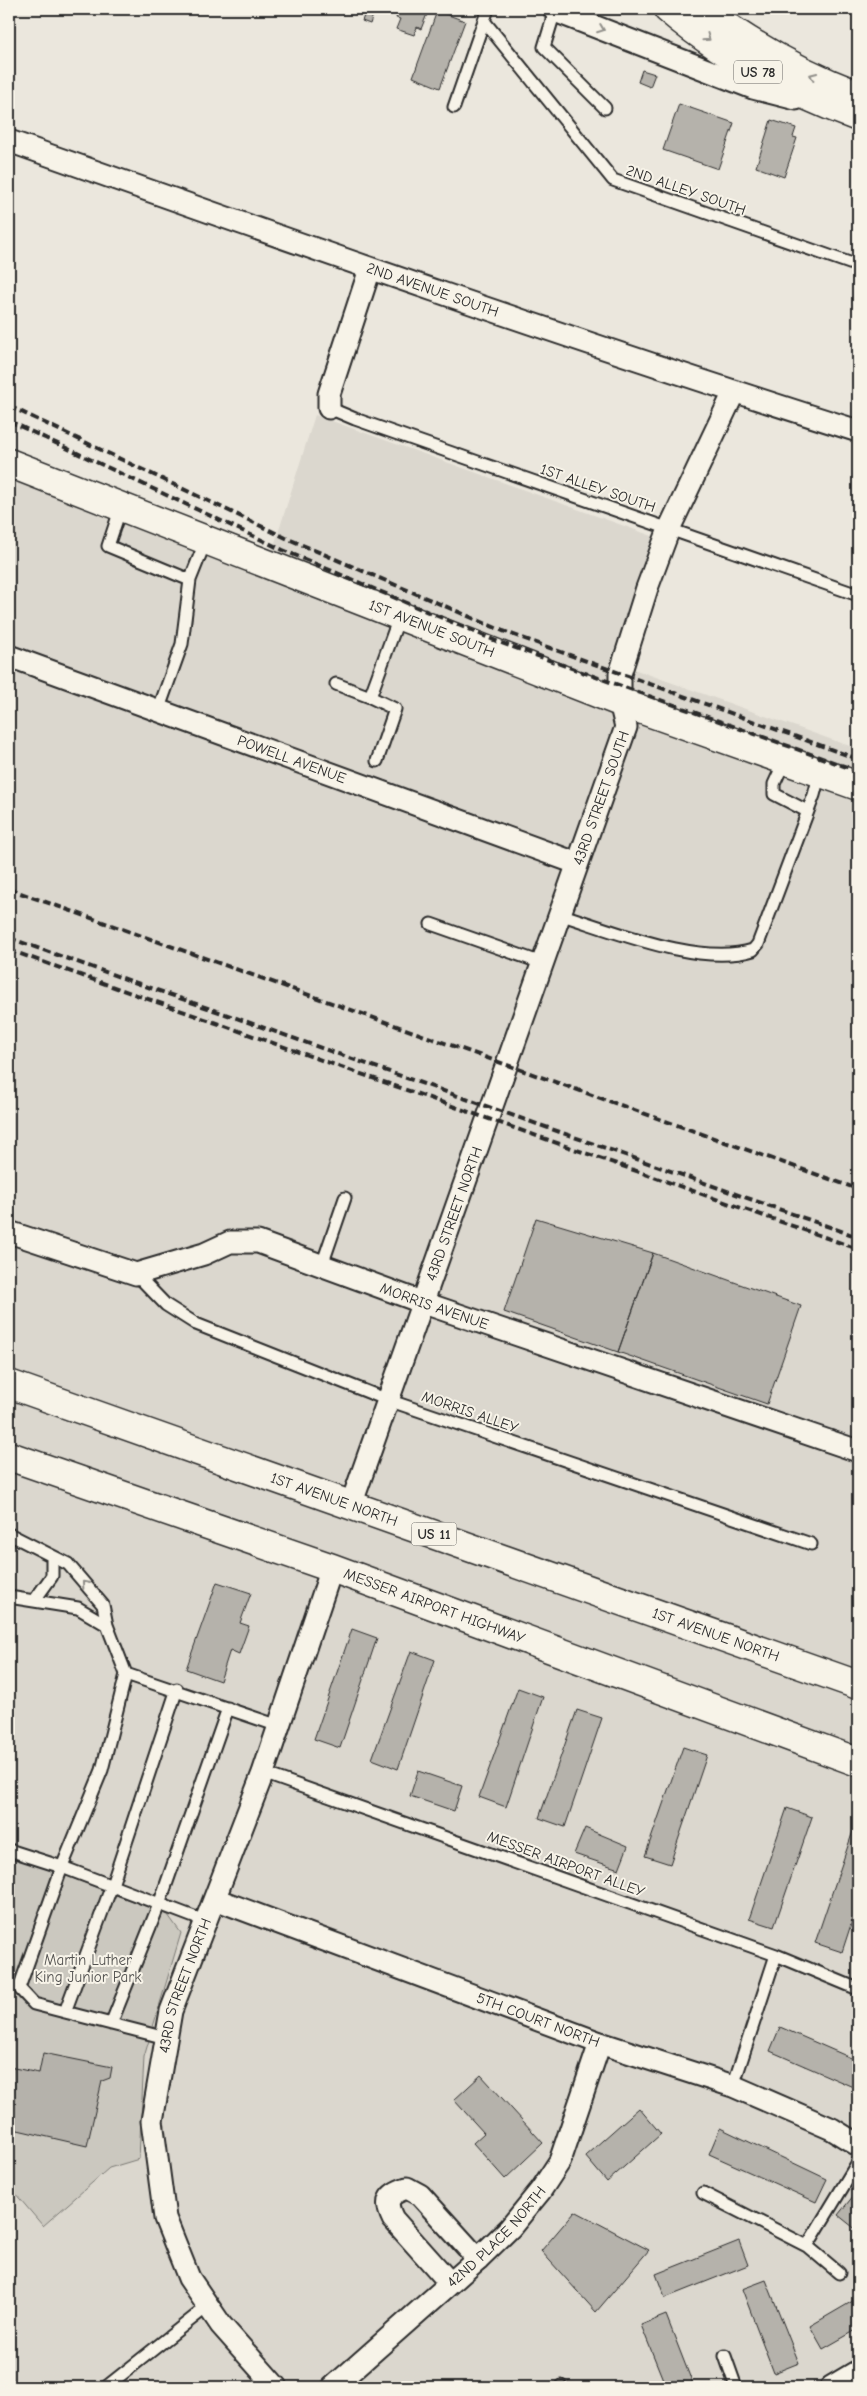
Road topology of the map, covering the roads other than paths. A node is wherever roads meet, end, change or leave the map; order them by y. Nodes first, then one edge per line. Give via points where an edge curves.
1 (488, 9) edge
2 (582, 9) edge
3 (668, 9) edge
4 (702, 9) edge
5 (552, 10) edge
6 (484, 21) junction
7 (454, 107) dead end
8 (851, 107) edge
9 (605, 108) dead end
10 (9, 141) edge
11 (858, 266) edge
12 (370, 269) junction
13 (734, 392) junction
14 (328, 408) joint
15 (858, 431) edge
16 (9, 463) edge
17 (121, 507) junction
18 (669, 529) junction
19 (206, 540) junction
20 (190, 580) junction
21 (858, 595) edge
22 (400, 615) junction
23 (9, 656) edge
24 (336, 684) dead end
25 (370, 697) junction
26 (620, 702) junction
27 (158, 711) junction
28 (785, 760) junction
29 (378, 762) dead end
30 (820, 772) junction
31 (858, 786) edge
32 (807, 811) junction
33 (576, 864) junction
34 (559, 914) junction
35 (431, 924) dead end
36 (542, 963) junction
37 (508, 1065) joint
38 (345, 1198) dead end
39 (9, 1232) edge
40 (322, 1265) junction
41 (136, 1274) junction
42 (424, 1303) junction
43 (9, 1384) edge
44 (388, 1400) junction
45 (858, 1452) edge
46 (9, 1456) edge
47 (351, 1505) junction
48 (9, 1534) edge
49 (811, 1544) dead end
50 (52, 1556) junction
51 (332, 1568) junction
52 (9, 1597) edge
53 (34, 1601) junction
54 (108, 1625) junction
55 (126, 1674) junction
56 (858, 1686) edge
57 (176, 1689) junction
58 (228, 1708) junction
59 (279, 1726) junction
60 (858, 1762) edge
61 (263, 1773) junction
62 (9, 1850) edge
63 (62, 1867) junction
64 (112, 1885) junction
65 (215, 1899) junction
66 (160, 1902) junction
67 (207, 1922) junction
68 (776, 1954) junction
69 (858, 1989) edge
70 (65, 2012) junction
71 (111, 2024) junction
72 (166, 2038) junction
73 (600, 2043) junction
74 (733, 2086) junction
75 (858, 2145) edge
76 (858, 2162) edge
77 (702, 2193) dead end
78 (806, 2246) junction
79 (478, 2259) junction
80 (839, 2273) dead end
81 (450, 2283) junction
82 (208, 2306) junction
83 (725, 2356) dead end
84 (858, 2371) edge
85 (106, 2387) edge
86 (276, 2387) edge
87 (333, 2387) edge
88 (736, 2387) edge
89 (830, 2387) edge

1 - 6 lane
2 - 5 street
3 -> 8 main road, US 78 via 751,68 800,93
8 -> 4 main road, US 78 via 823,81 768,53
5 -> 8 street via 752,88
5 - 9 lane via 544,47
6 - 7 lane
6 - 11 lane, 2ND ALLEY SOUTH via 614,180
10 - 12 street, 2ND AVENUE SOUTH
12 - 13 street, 2ND AVENUE SOUTH
12 - 14 street via 329,394
13 - 15 street, 2ND AVENUE SOUTH
13 - 18 street, 43RD STREET SOUTH
14 - 18 lane, 1ST ALLEY SOUTH
16 - 17 main road, 1ST AVENUE SOUTH
17 - 19 main road, 1ST AVENUE SOUTH
17 - 20 lane via 108,546
18 - 21 lane, 1ST ALLEY SOUTH
18 - 26 street, 43RD STREET SOUTH via 620,674
19 - 20 lane
19 - 22 main road, 1ST AVENUE SOUTH
20 - 27 lane via 182,644
22 - 25 lane
22 - 26 main road, 1ST AVENUE SOUTH
23 - 27 street, POWELL AVENUE
24 - 25 lane
25 - 29 lane via 395,708
26 - 28 main road, 1ST AVENUE SOUTH
26 - 33 street, 43RD STREET SOUTH via 626,727
27 - 33 street, POWELL AVENUE
28 - 30 main road, 1ST AVENUE SOUTH
28 - 32 lane via 774,784 774,794
30 - 31 main road, 1ST AVENUE SOUTH
30 - 32 lane
32 - 34 lane via 753,950 724,954 689,953
33 - 34 street, 43RD STREET SOUTH
34 - 36 street, 43RD STREET SOUTH
35 - 36 lane
36 - 37 street, 43RD STREET SOUTH
37 - 42 street, 43RD STREET NORTH
38 - 40 lane
39 - 41 street
40 - 41 street, MORRIS AVENUE via 258,1242 230,1242 204,1254
40 - 42 street, MORRIS AVENUE
41 - 44 lane, MORRIS ALLEY via 166,1305 196,1324
42 - 44 street, 43RD STREET NORTH
42 - 45 street, MORRIS AVENUE
43 - 47 main road, 1ST AVENUE NORTH / US 11
44 - 47 street, 43RD STREET NORTH
44 - 49 lane, MORRIS ALLEY
46 - 51 main road, MESSER AIRPORT HIGHWAY
47 - 56 main road, 1ST AVENUE NORTH / US 11
48 - 50 lane
50 - 53 lane via 52,1576
54 -> 50 lane via 103,1605 68,1564
51 - 59 street, 43RD STREET NORTH
51 - 60 main road, MESSER AIRPORT HIGHWAY
52 - 53 lane
53 - 54 lane via 78,1608
54 - 55 lane
55 - 57 lane
55 - 63 lane via 102,1770
57 - 58 lane
57 - 64 lane
58 - 59 lane
58 - 66 lane
59 - 61 street, 43RD STREET NORTH
61 - 65 street, 43RD STREET NORTH
61 - 68 lane, MESSER AIRPORT ALLEY
62 - 63 lane
63 - 64 lane
63 - 70 lane via 19,1988 34,2004
64 - 66 lane
64 - 70 lane
65 - 67 street, 43RD STREET NORTH
65 - 73 street, 5TH COURT NORTH
66 - 67 lane
66 - 71 lane
67 - 72 street, 43RD STREET NORTH via 171,2011
68 - 69 lane, MESSER AIRPORT ALLEY
68 - 74 lane
70 - 71 lane
71 - 72 lane
72 - 82 street, 43RD STREET NORTH via 152,2120 165,2218 189,2278
73 - 74 street, 5TH COURT NORTH
73 - 79 street, 42ND PLACE NORTH via 560,2161 525,2211
74 - 75 street, 5TH COURT NORTH via 832,2129
76 - 78 lane
77 - 78 lane
78 - 80 lane
79 - 81 street, 42ND PLACE NORTH
79 - 81 street via 420,2195 407,2188 396,2191 389,2200 388,2208 393,2219
81 - 87 street, 42ND PLACE NORTH
82 - 85 lane
82 - 86 street, 43RD STREET NORTH
83 - 88 lane
84 - 89 street

